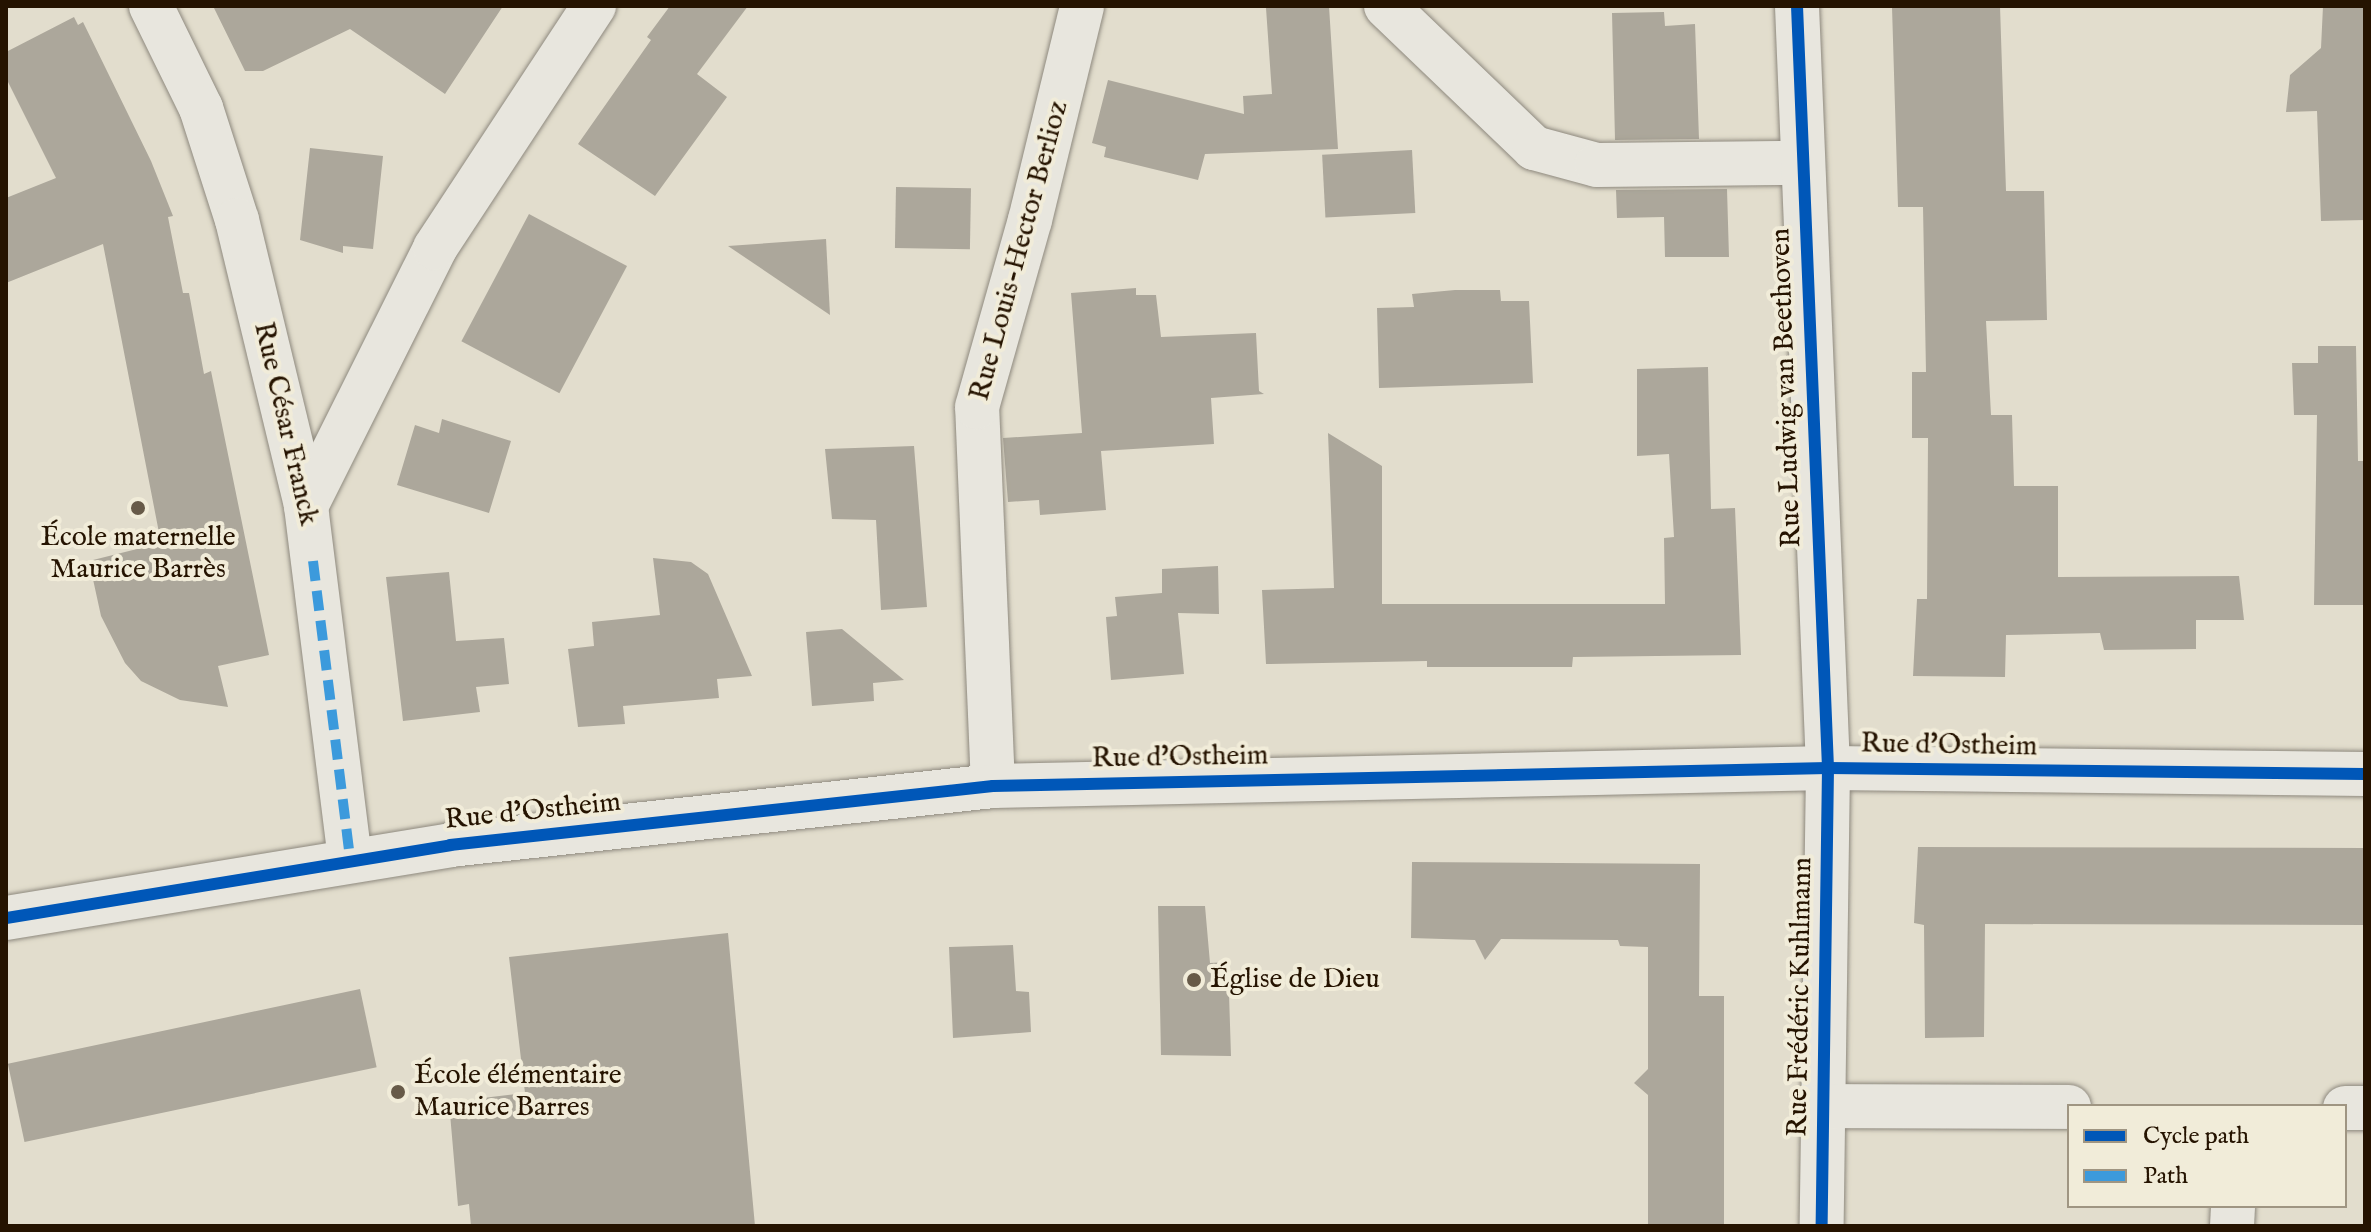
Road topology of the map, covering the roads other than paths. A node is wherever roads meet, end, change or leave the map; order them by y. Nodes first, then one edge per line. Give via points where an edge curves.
1 (151, 6) edge
2 (594, 6) edge
3 (1082, 6) edge
4 (1386, 6) edge
5 (1797, 6) edge
6 (1802, 163) junction
7 (306, 506) junction
8 (1828, 768) junction
9 (2365, 774) edge
10 (993, 786) junction
11 (350, 859) junction
12 (6, 918) edge
13 (1824, 1106) junction
14 (2067, 1107) edge
15 (1822, 1226) edge

1 - 7 street, Rue César Franck via 201,108 237,220
2 - 7 street via 435,248
3 - 10 street, Rue Louis-Hector Berlioz via 977,407
4 - 6 street via 1534,148 1597,165
5 - 6 street, Rue Ludwig van Beethoven
6 - 8 street, Rue Ludwig van Beethoven
7 - 11 street, Rue César Franck
8 - 9 street, Rue d'Ostheim
8 - 10 street, Rue d'Ostheim
8 - 13 street, Rue Frédéric Kuhlmann
10 - 11 street, Rue d'Ostheim
11 - 12 street, Rue d'Ostheim
13 - 14 street
13 - 15 street, Rue Frédéric Kuhlmann

